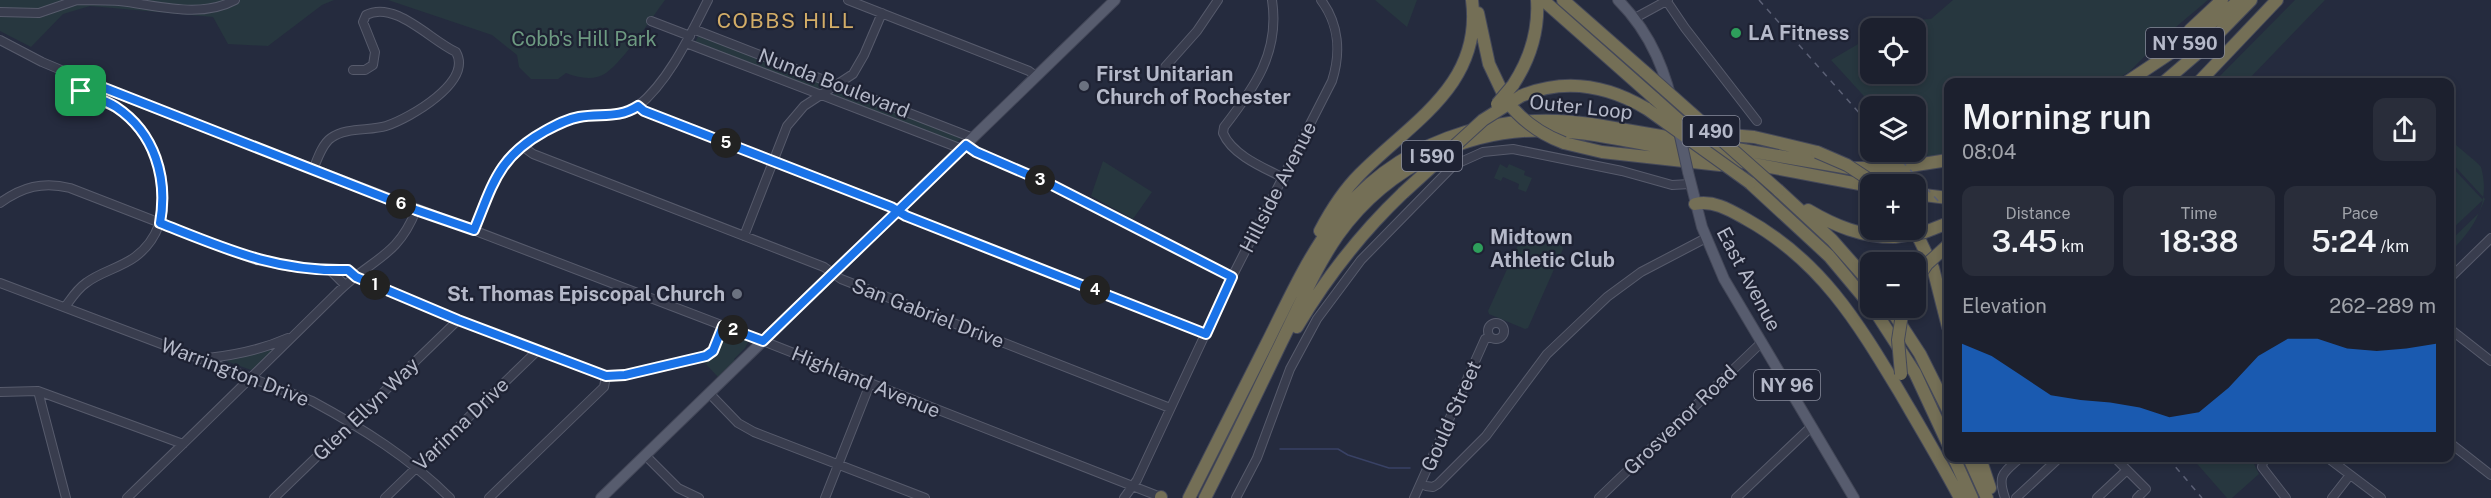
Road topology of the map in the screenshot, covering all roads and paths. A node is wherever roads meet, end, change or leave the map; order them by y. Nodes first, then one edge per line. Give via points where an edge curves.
1 (51, 0) edge
2 (72, 0) edge
3 (77, 0) edge
4 (235, 0) edge
5 (708, 0) edge
6 (848, 0) edge
7 (1115, 0) edge
8 (1218, 0) edge
9 (1272, 0) edge
10 (1321, 0) edge
11 (1474, 0) edge
12 (1537, 0) edge
13 (1542, 0) edge
14 (1563, 0) edge
15 (1573, 0) edge
16 (1618, 0) edge
17 (1667, 0) edge
18 (2222, 0) edge
19 (2240, 0) edge
20 (2251, 0) edge
21 (2277, 0) edge
22 (2285, 0) edge
23 (48, 10) junction
24 (0, 12) edge
25 (882, 13) junction
26 (1635, 18) junction
27 (651, 21) dead end
28 (2245, 34) junction
29 (690, 36) junction
30 (0, 40) edge
31 (1617, 47) junction
32 (1165, 67) dead end
33 (353, 70) dead end
34 (1036, 76) junction
35 (79, 78) junction
36 (2130, 78) edge
37 (2131, 78) edge
38 (2169, 78) edge
39 (2203, 78) edge
40 (839, 85) junction
41 (821, 95) junction
42 (1651, 104) junction
43 (638, 106) junction
44 (1757, 121) dead end
45 (1581, 123) junction
46 (1476, 126) junction
47 (967, 144) junction
48 (522, 146) junction
49 (773, 161) junction
50 (1944, 161) edge
51 (313, 170) junction
52 (1861, 174) edge
53 (1284, 178) junction
54 (1850, 182) junction
55 (1690, 184) junction
56 (1860, 184) edge
57 (1778, 190) junction
58 (1926, 195) edge
59 (1944, 198) edge
60 (0, 203) edge
61 (1695, 204) junction
62 (416, 210) junction
63 (898, 211) junction
64 (160, 223) junction
65 (1944, 224) edge
66 (474, 230) junction
67 (744, 236) junction
68 (1706, 238) junction
69 (2491, 238) edge
70 (1920, 240) edge
71 (1944, 249) edge
72 (1926, 265) edge
73 (330, 270) junction
74 (1860, 272) edge
75 (833, 273) junction
76 (2454, 274) edge
77 (356, 277) junction
78 (1232, 277) junction
79 (0, 282) edge
80 (345, 285) junction
81 (1860, 292) edge
82 (1285, 306) junction
83 (65, 307) junction
84 (1944, 310) edge
85 (1880, 318) edge
86 (1897, 318) edge
87 (1901, 318) edge
88 (458, 320) junction
89 (723, 326) junction
90 (2454, 332) edge
91 (295, 334) junction
92 (1206, 334) junction
93 (1490, 337) dead end
94 (763, 341) junction
95 (1762, 342) junction
96 (537, 351) junction
97 (204, 359) junction
98 (2491, 361) edge
99 (252, 376) junction
100 (606, 376) junction
101 (870, 384) junction
102 (38, 391) junction
103 (1, 393) edge
104 (709, 393) junction
105 (1255, 398) junction
106 (1944, 402) edge
107 (1170, 408) junction
108 (351, 421) junction
109 (1811, 427) junction
110 (1944, 435) edge
111 (183, 444) junction
112 (2454, 446) edge
113 (645, 455) junction
114 (1956, 462) edge
115 (1971, 462) edge
116 (1981, 462) edge
117 (2016, 462) edge
118 (2055, 462) edge
119 (2119, 462) edge
120 (2263, 462) edge
121 (2333, 462) edge
122 (838, 464) junction
123 (416, 467) junction
124 (1944, 467) junction
125 (2127, 470) junction
126 (2350, 475) junction
127 (2491, 475) edge
128 (1132, 486) junction
129 (1426, 486) dead end
130 (66, 498) edge
131 (127, 498) edge
132 (274, 498) edge
133 (385, 498) edge
134 (450, 498) edge
135 (489, 498) edge
136 (601, 498) edge
137 (699, 498) edge
138 (825, 498) edge
139 (926, 498) edge
140 (1124, 498) edge
141 (1162, 498) edge
142 (1189, 498) edge
143 (1205, 498) edge
144 (1236, 498) edge
145 (1414, 498) edge
146 (1599, 498) edge
147 (1736, 498) edge
148 (1854, 498) edge
149 (1960, 498) edge
150 (1972, 498) edge
151 (1986, 498) edge
152 (1993, 498) edge
153 (2005, 498) edge
154 (2016, 498) edge
155 (2097, 498) edge
156 (2137, 498) edge
157 (2286, 498) edge
158 (2332, 498) edge
159 (2381, 498) edge

1 - 23 street
2 - 3 street
3 - 4 street via 215,9
3 - 23 street
5 - 29 street
6 - 25 street
7 - 34 main road
8 - 32 street
9 - 53 street via 1275,18 1269,51 1255,83 1223,131 1238,151
10 - 53 street, Hillside Avenue via 1332,19 1338,59
11 - 54 highway, bridge via 1495,80 1506,100 1527,123 1545,135 1564,144 1602,152
11 - 82 highway via 1469,45 1454,81 1432,108 1342,194
12 - 46 highway, bridge via 1528,56 1513,85
13 - 42 highway, I 490
14 - 31 highway, I 490
15 - 31 highway
16 - 26 main road, East Avenue / NY 96
17 - 26 street
17 - 44 street via 1684,28
18 - 36 highway via 2182,38
19 - 37 highway, NY 590 via 2180,47
20 - 38 highway
21 - 28 highway, NY 590
22 - 28 highway
23 - 24 street via 31,14
25 - 34 street
25 - 40 street via 861,63
26 - 55 main road, East Avenue / NY 96, bridge via 1661,64
27 - 29 street, Nunda Boulevard
28 - 39 highway, NY 590
29 - 40 street, Nunda Boulevard
29 - 41 street, Nunda Boulevard
29 - 43 street
30 - 35 street, Highland Avenue
31 - 57 highway, I 490, bridge
33 - 51 street via 373,65 375,52 363,22 366,15 380,10 401,17 456,52 459,65 450,86 397,122 331,138
34 - 47 main road
35 - 51 street, Highland Avenue
35 - 64 street via 79,89 124,113 149,143 163,180
40 - 41 street
40 - 47 street, Nunda Boulevard
41 - 47 street, Nunda Boulevard
41 - 49 street via 794,116
42 - 46 highway, bridge via 1585,86 1550,87 1500,107
42 - 81 highway, I 490, bridge via 1750,183 1829,256
43 - 48 street via 618,116 570,119
43 - 49 street
45 - 50 highway, Outer Loop / I 590 via 1859,169
45 - 52 highway, bridge via 1744,135 1788,143 1817,152
45 - 82 highway, Outer Loop / I 590 via 1543,120 1495,124 1449,137 1405,158 1373,181 1340,215
46 - 105 highway, bridge via 1368,228 1332,272
47 - 63 main road
47 - 78 street, Nunda Boulevard via 976,152 1050,184
48 - 66 street via 499,170
48 - 67 street, San Gabriel Drive via 533,154
49 - 63 street
49 - 67 street
51 - 62 street, Highland Avenue
53 - 78 street, Hillside Avenue
54 - 56 highway, Outer Loop
54 - 105 highway, Outer Loop / I 590 via 1547,130 1489,136 1434,154 1378,192 1339,235 1314,276
55 - 61 main road, East Avenue / NY 96
55 - 144 street via 1672,184 1513,149 1486,151 1454,165 1362,260 1317,319 1290,369 1257,458
57 - 65 highway, bridge via 1839,227 1871,235 1894,237
57 - 74 highway, I 490
58 - 59 highway
60 - 64 street via 23,189 52,185 70,188
61 - 68 main road, East Avenue / NY 96
61 - 124 highway via 1713,203 1746,219 1784,244 1820,276 1863,332
62 - 66 street, Highland Avenue
62 - 77 street via 398,244
63 - 75 main road
63 - 92 street
64 - 73 street via 256,260
64 - 83 street via 140,253 86,283
66 - 89 street, Highland Avenue
67 - 75 street, San Gabriel Drive
68 - 95 main road, East Avenue / NY 96 via 1724,279
68 - 129 street via 1641,272 1607,297 1547,354 1479,444 1438,484
69 - 76 street
70 - 84 highway via 1935,273
71 - 72 highway, bridge
73 - 77 street via 348,270
73 - 80 street
75 - 94 main road
75 - 107 street, San Gabriel Drive
77 - 80 street
77 - 88 street
78 - 92 street, Hillside Avenue
79 - 83 street, Warrington Drive
80 - 91 street
82 - 142 highway, Outer Loop / I 590
83 - 97 street, Warrington Drive
85 - 110 highway, I 490 via 1915,373
86 - 106 highway
87 - 124 highway, bridge via 1898,340 1901,374
88 - 96 street
88 - 108 street, Glen Ellyn Way
89 - 94 street, Highland Avenue
89 - 100 street via 713,351 706,356
90 - 98 street
91 - 97 street via 265,348
91 - 99 street
92 - 107 street, Hillside Avenue
93 - 145 street, Gould Street via 1485,339
94 - 101 street, Highland Avenue
94 - 104 main road
95 - 109 main road, East Avenue / NY 96
95 - 146 street, Grosvenor Road
96 - 100 street
96 - 123 street, Varinna Drive
97 - 99 street, Warrington Drive
99 - 108 street, Warrington Drive
99 - 111 street
100 - 135 street via 604,387
101 - 122 street
101 - 128 street, Highland Avenue
102 - 103 street
102 - 111 street
102 - 130 street
104 - 113 main road
104 - 122 street via 745,427
105 - 143 highway, Outer Loop / I 590
107 - 128 street, Hillside Avenue
108 - 123 street, Warrington Drive
108 - 132 street, Glen Ellyn Way
109 - 147 street
109 - 148 main road, East Avenue / NY 96
111 - 131 street
112 - 127 street
113 - 136 main road
113 - 137 street via 678,488
114 - 150 highway
115 - 151 highway
116 - 152 highway
117 - 153 street via 2001,477
118 - 154 street
119 - 125 street
120 - 157 street
121 - 126 street
122 - 138 street
122 - 139 street
123 - 133 street, Varinna Drive
123 - 134 street, Warrington Drive
124 - 149 highway
125 - 155 street
125 - 156 street via 2146,489
126 - 158 street
126 - 159 street
128 - 140 street, Hillside Avenue
128 - 141 street, Highland Avenue

